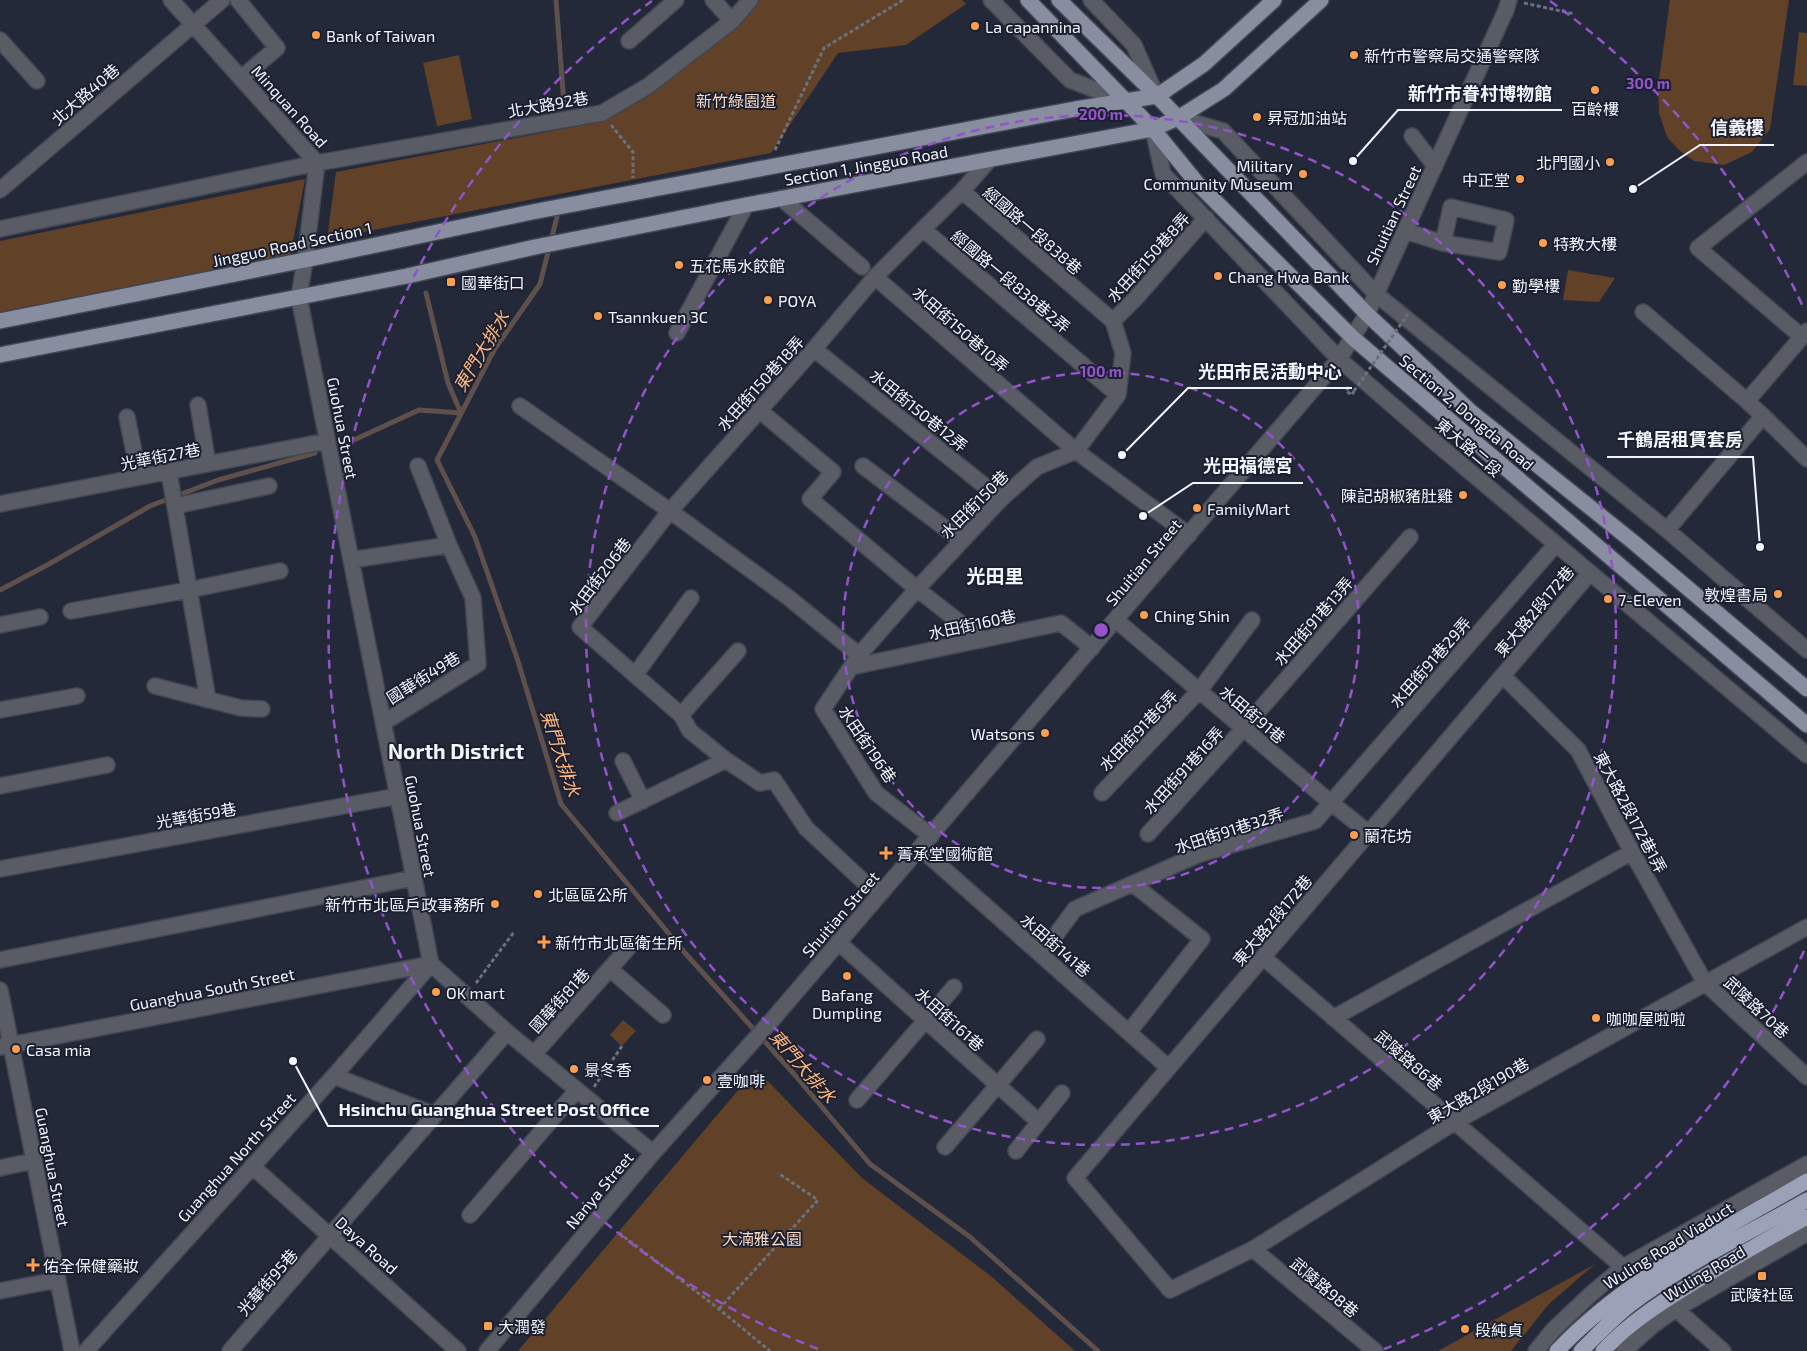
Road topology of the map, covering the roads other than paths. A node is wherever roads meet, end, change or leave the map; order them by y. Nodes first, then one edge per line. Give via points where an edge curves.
1 (171, 0) edge
2 (222, 0) edge
3 (238, 0) edge
4 (676, 0) edge
5 (714, 0) edge
6 (750, 0) edge
7 (991, 0) edge
8 (1028, 0) edge
9 (1059, 0) edge
10 (1090, 0) edge
11 (1274, 0) edge
12 (1321, 0) edge
13 (1515, 1) edge
14 (732, 21) junction
15 (193, 24) junction
16 (0, 40) edge
17 (629, 41) dead end
18 (241, 78) junction
19 (37, 82) dead end
20 (1157, 96) junction
21 (1127, 102) junction
22 (1178, 118) junction
23 (1153, 129) junction
24 (1412, 136) dead end
25 (989, 160) junction
26 (1807, 162) edge
27 (317, 163) junction
28 (1435, 166) junction
29 (0, 190) edge
30 (962, 191) junction
31 (780, 198) junction
32 (591, 201) joint
33 (746, 204) junction
34 (1206, 218) junction
35 (0, 229) edge
36 (923, 229) junction
37 (1405, 231) junction
38 (1443, 243) dead end
39 (305, 260) junction
40 (862, 267) dead end
41 (875, 277) junction
42 (1376, 294) junction
43 (299, 297) junction
44 (1643, 312) dead end
45 (1367, 314) junction
46 (0, 321) edge
47 (1113, 321) junction
48 (677, 333) dead end
49 (1804, 334) edge
50 (1353, 338) junction
51 (814, 349) junction
52 (0, 355) edge
53 (1339, 359) junction
54 (1118, 396) junction
55 (1747, 401) junction
56 (198, 405) dead end
57 (520, 406) dead end
58 (758, 410) junction
59 (1763, 416) junction
60 (127, 417) dead end
61 (327, 441) junction
62 (1076, 452) junction
63 (1807, 459) edge
64 (208, 464) junction
65 (418, 466) dead end
66 (863, 466) dead end
67 (169, 472) junction
68 (140, 477) junction
69 (269, 486) dead end
70 (1001, 499) junction
71 (0, 504) edge
72 (175, 506) junction
73 (670, 511) junction
74 (1667, 530) junction
75 (1189, 535) junction
76 (1410, 537) dead end
77 (962, 541) junction
78 (1556, 544) junction
79 (449, 545) junction
80 (351, 560) junction
81 (280, 571) dead end
82 (1590, 573) junction
83 (917, 589) junction
84 (189, 590) junction
85 (691, 598) dead end
86 (71, 611) dead end
87 (40, 617) dead end
88 (1116, 620) junction
89 (1252, 620) dead end
90 (0, 625) edge
91 (982, 640) junction
92 (1092, 648) junction
93 (1807, 650) edge
94 (738, 651) dead end
95 (855, 661) junction
96 (635, 675) junction
97 (1503, 676) junction
98 (155, 686) dead end
99 (1807, 689) edge
100 (1199, 691) junction
101 (77, 696) dead end
102 (208, 700) junction
103 (262, 709) dead end
104 (823, 709) joint
105 (0, 710) edge
106 (680, 715) junction
107 (383, 723) junction
108 (1807, 725) edge
109 (1243, 729) junction
110 (1807, 756) edge
111 (726, 760) junction
112 (623, 761) dead end
113 (106, 765) dead end
114 (0, 786) edge
115 (1102, 793) dead end
116 (398, 796) junction
117 (642, 801) junction
118 (1330, 802) junction
119 (617, 813) dead end
120 (1369, 833) junction
121 (1148, 834) dead end
122 (931, 836) junction
123 (920, 848) junction
124 (1632, 852) junction
125 (0, 869) edge
126 (414, 878) junction
127 (1133, 884) junction
128 (883, 891) junction
129 (1807, 927) edge
130 (838, 942) junction
131 (630, 947) dead end
132 (1041, 955) junction
133 (1263, 957) junction
134 (0, 960) edge
135 (431, 964) junction
136 (610, 969) junction
137 (1705, 983) junction
138 (954, 987) dead end
139 (0, 990) edge
140 (663, 1015) dead end
141 (1334, 1018) junction
142 (925, 1021) junction
143 (507, 1032) junction
144 (1128, 1032) junction
145 (1038, 1039) dead end
146 (6, 1046) edge
147 (534, 1054) junction
148 (741, 1055) joint
149 (1169, 1068) junction
150 (334, 1076) junction
151 (1807, 1077) edge
152 (998, 1086) junction
153 (1062, 1093) dead end
154 (582, 1094) junction
155 (857, 1100) dead end
156 (435, 1115) junction
157 (1039, 1122) junction
158 (1455, 1122) junction
159 (945, 1147) dead end
160 (654, 1152) junction
161 (1016, 1152) dead end
162 (34, 1161) junction
163 (1807, 1164) edge
164 (252, 1166) junction
165 (0, 1168) edge
166 (1807, 1181) edge
167 (1807, 1200) edge
168 (470, 1215) dead end
169 (1807, 1217) edge
170 (1807, 1233) edge
171 (330, 1236) junction
172 (1253, 1249) junction
173 (1623, 1267) junction
174 (57, 1280) junction
175 (1170, 1290) joint
176 (0, 1291) edge
177 (1676, 1309) junction
178 (72, 1351) edge
179 (86, 1351) edge
180 (230, 1351) edge
181 (458, 1351) edge
182 (487, 1351) edge
183 (1374, 1351) edge
184 (1536, 1351) edge
185 (1557, 1351) edge
186 (1581, 1351) edge
187 (1604, 1351) edge
188 (1624, 1351) edge
189 (1723, 1351) edge

1 - 15 street, Minquan Road
2 - 15 street, 北大路40巷
3 - 18 street via 277,48
4 - 17 street
5 - 14 street
6 - 14 street, 北大路92巷
7 - 21 street, Section 2, Dongda Road via 1070,80
8 - 21 main road, Section 2, Dongda Road
9 - 20 main road, Section 2, Dongda Road
10 - 20 street, Section 2, Dongda Road via 1134,45
11 - 20 main road via 1204,64
12 - 22 main road, Section 1, Jingguo Road via 1224,89
13 - 28 street, Shuitian Street via 1506,10
14 - 27 street, 北大路92巷 via 648,86 602,113
15 - 18 street, Minquan Road
15 - 29 street, 北大路40巷
16 - 19 street
18 - 27 street, Minquan Road
20 - 21 main road, Section 1, Jingguo Road
20 - 22 main road, Section 2, Dongda Road
21 - 23 main road, Section 2, Dongda Road
21 - 32 main road, Section 1, Jingguo Road via 1075,109
22 - 23 main road, Section 1, Jingguo Road
22 - 42 street via 1223,130
22 - 45 main road, Section 2, Dongda Road
23 - 25 main road, Section 1, Jingguo Road
23 - 34 street, 東大路二段 via 1163,174
23 - 50 main road, Section 2, Dongda Road via 1197,183
24 - 28 street
25 - 30 street, 經國路一段838巷
25 - 31 main road, Section 1, Jingguo Road
26 - 49 street via 1698,248
27 - 35 street, 北大路92巷
27 - 39 street, Minquan Road
28 - 37 street, Shuitian Street
30 - 36 street, 經國路一段838巷2弄
30 - 47 street, 經國路一段838巷
31 - 33 main road, Section 1, Jingguo Road
31 - 40 street
32 - 39 main road, Jingguo Road Section 1
33 - 43 main road, Section 1, Jingguo Road
33 - 48 street
34 - 47 street, 水田街150巷8弄
34 - 53 street, 東大路二段
36 - 41 street
36 - 54 street, 經國路一段838巷2弄
37 - 38 street
37 - 42 street, Shuitian Street
39 - 43 street, Guohua Street
39 - 46 main road, Jingguo Road Section 1
41 - 51 street, 水田街150巷18弄
41 - 62 street, 水田街150巷10弄
42 - 45 street, Shuitian Street
42 - 74 street
43 - 52 main road
43 - 61 street, Guohua Street
44 - 55 street
45 - 50 street, Shuitian Street
45 - 99 main road, Section 2, Dongda Road via 1470,411 1632,541
47 - 54 street, 水田街150巷8弄 via 1123,353
49 - 55 street
50 - 53 street, Shuitian Street
50 - 108 main road, Section 2, Dongda Road
51 - 58 street, 水田街150巷18弄
51 - 70 street, 水田街150巷12弄
53 - 75 street, Shuitian Street
53 - 78 street, 東大路二段
54 - 62 street
55 - 59 street
56 - 64 street
57 - 73 street
58 - 73 street, 水田街150巷18弄
58 - 83 street via 833,472 810,498
59 - 63 street
59 - 74 street
60 - 68 street
61 - 64 street, 光華街27巷
61 - 80 street, Guohua Street
62 - 70 street, 水田街150巷 via 1037,467
62 - 75 street
64 - 67 street, 光華街27巷
65 - 79 street, 國華街49巷
66 - 77 street
67 - 68 street, 光華街27巷
67 - 72 street
68 - 71 street, 光華街27巷
69 - 72 street
70 - 77 street, 水田街150巷
72 - 84 street
73 - 95 street via 790,598
73 - 96 street, 水田街206巷 via 580,628
74 - 93 street
75 - 88 street, Shuitian Street
76 - 109 street, 水田街91巷13弄
77 - 83 street, 水田街150巷
78 - 82 street, 東大路二段
78 - 118 street, 水田街91巷29弄
79 - 80 street
79 - 107 street, 國華街49巷 via 473,598 478,664
80 - 107 street, Guohua Street
81 - 84 street
82 - 97 street, 東大路2段172巷
82 - 110 street, 東大路二段
83 - 91 street
83 - 95 street, 水田街150巷
84 - 86 street
84 - 102 street
85 - 96 street
87 - 90 street
88 - 92 street, Shuitian Street
88 - 100 street, 水田街91巷
89 - 100 street, 水田街91巷6弄
91 - 92 street, 水田街160巷 via 1061,623
91 - 95 street, 水田街160巷
92 - 122 street, Shuitian Street
94 - 106 street
95 - 104 street, 水田街150巷
96 - 106 street, 水田街206巷
97 - 120 street, 東大路2段172巷
97 - 124 street, 東大路2段172巷1弄 via 1578,750
98 - 102 street
100 - 109 street, 水田街91巷
100 - 115 street, 水田街91巷6弄
101 - 105 street
102 - 103 street
104 - 122 street, 水田街196巷 via 876,793
106 - 111 street, 水田街206巷 via 690,731
107 - 116 street, Guohua Street
109 - 118 street, 水田街91巷
109 - 121 street, 水田街91巷16弄
111 - 117 street
111 - 128 street, 水田街206巷 via 760,783 774,780 806,828 865,883
112 - 117 street
113 - 114 street
116 - 125 street, 光華街59巷
116 - 126 street, Guohua Street
117 - 119 street
118 - 120 street, 水田街91巷
118 - 127 street, 水田街91巷32弄 via 1314,821 1200,854
120 - 133 street, 東大路2段172巷
122 - 123 street, Shuitian Street
123 - 128 street, Shuitian Street
123 - 132 street, 水田街141巷
124 - 137 street, 東大路2段172巷1弄
124 - 141 street
126 - 134 street
126 - 135 street, Guohua Street
127 - 132 street, 水田街91巷32弄 via 1075,909
127 - 144 street via 1202,939
128 - 130 street, Shuitian Street
129 - 137 street, 東大路2段190巷
130 - 142 street, 水田街161巷
130 - 148 street, Shuitian Street
131 - 136 street, 國華街81巷
132 - 144 street, 水田街141巷
133 - 141 street, 武陵路86巷
133 - 149 street, 東大路2段172巷
135 - 143 street
135 - 146 street, Guanghua South Street
135 - 150 street, Guanghua North Street
136 - 140 street, 國華街81巷
136 - 147 street, 國華街81巷
137 - 151 street, 武陵路70巷
137 - 158 street, 東大路2段190巷
138 - 142 street
139 - 146 street, Guanghua Street
141 - 158 street, 武陵路86巷
142 - 152 street, 水田街161巷
142 - 155 street
143 - 147 street
143 - 156 street, 光華街95巷
144 - 149 street, 水田街141巷
145 - 152 street
146 - 162 street, Guanghua Street
147 - 154 street
148 - 160 street, Nanya Street
149 - 175 street, 東大路2段172巷 via 1075,1178
150 - 156 street
150 - 164 street, Guanghua North Street
152 - 157 street, 水田街161巷
152 - 159 street
153 - 157 street
154 - 160 street
154 - 168 street
156 - 171 street, 光華街95巷
157 - 161 street
158 - 172 street, 東大路2段190巷
158 - 173 street, 武陵路86巷
160 - 182 street, Nanya Street
162 - 165 street
162 - 174 street, Guanghua Street
163 - 173 street
164 - 171 street, Daya Road
164 - 179 street, Guanghua North Street
166 - 185 highway, Wuling Road Viaduct via 1653,1271 1615,1298
167 - 186 highway via 1655,1287 1609,1322
169 - 187 highway via 1658,1305 1635,1321
170 - 177 street, Wuling Road
171 - 180 street, 光華街95巷
171 - 181 street, Daya Road
172 - 175 street, 東大路2段190巷
172 - 183 street, 武陵路98巷
173 - 184 street via 1590,1294
174 - 176 street
174 - 178 street, Guanghua Street
177 - 188 street, Wuling Road
177 - 189 street

